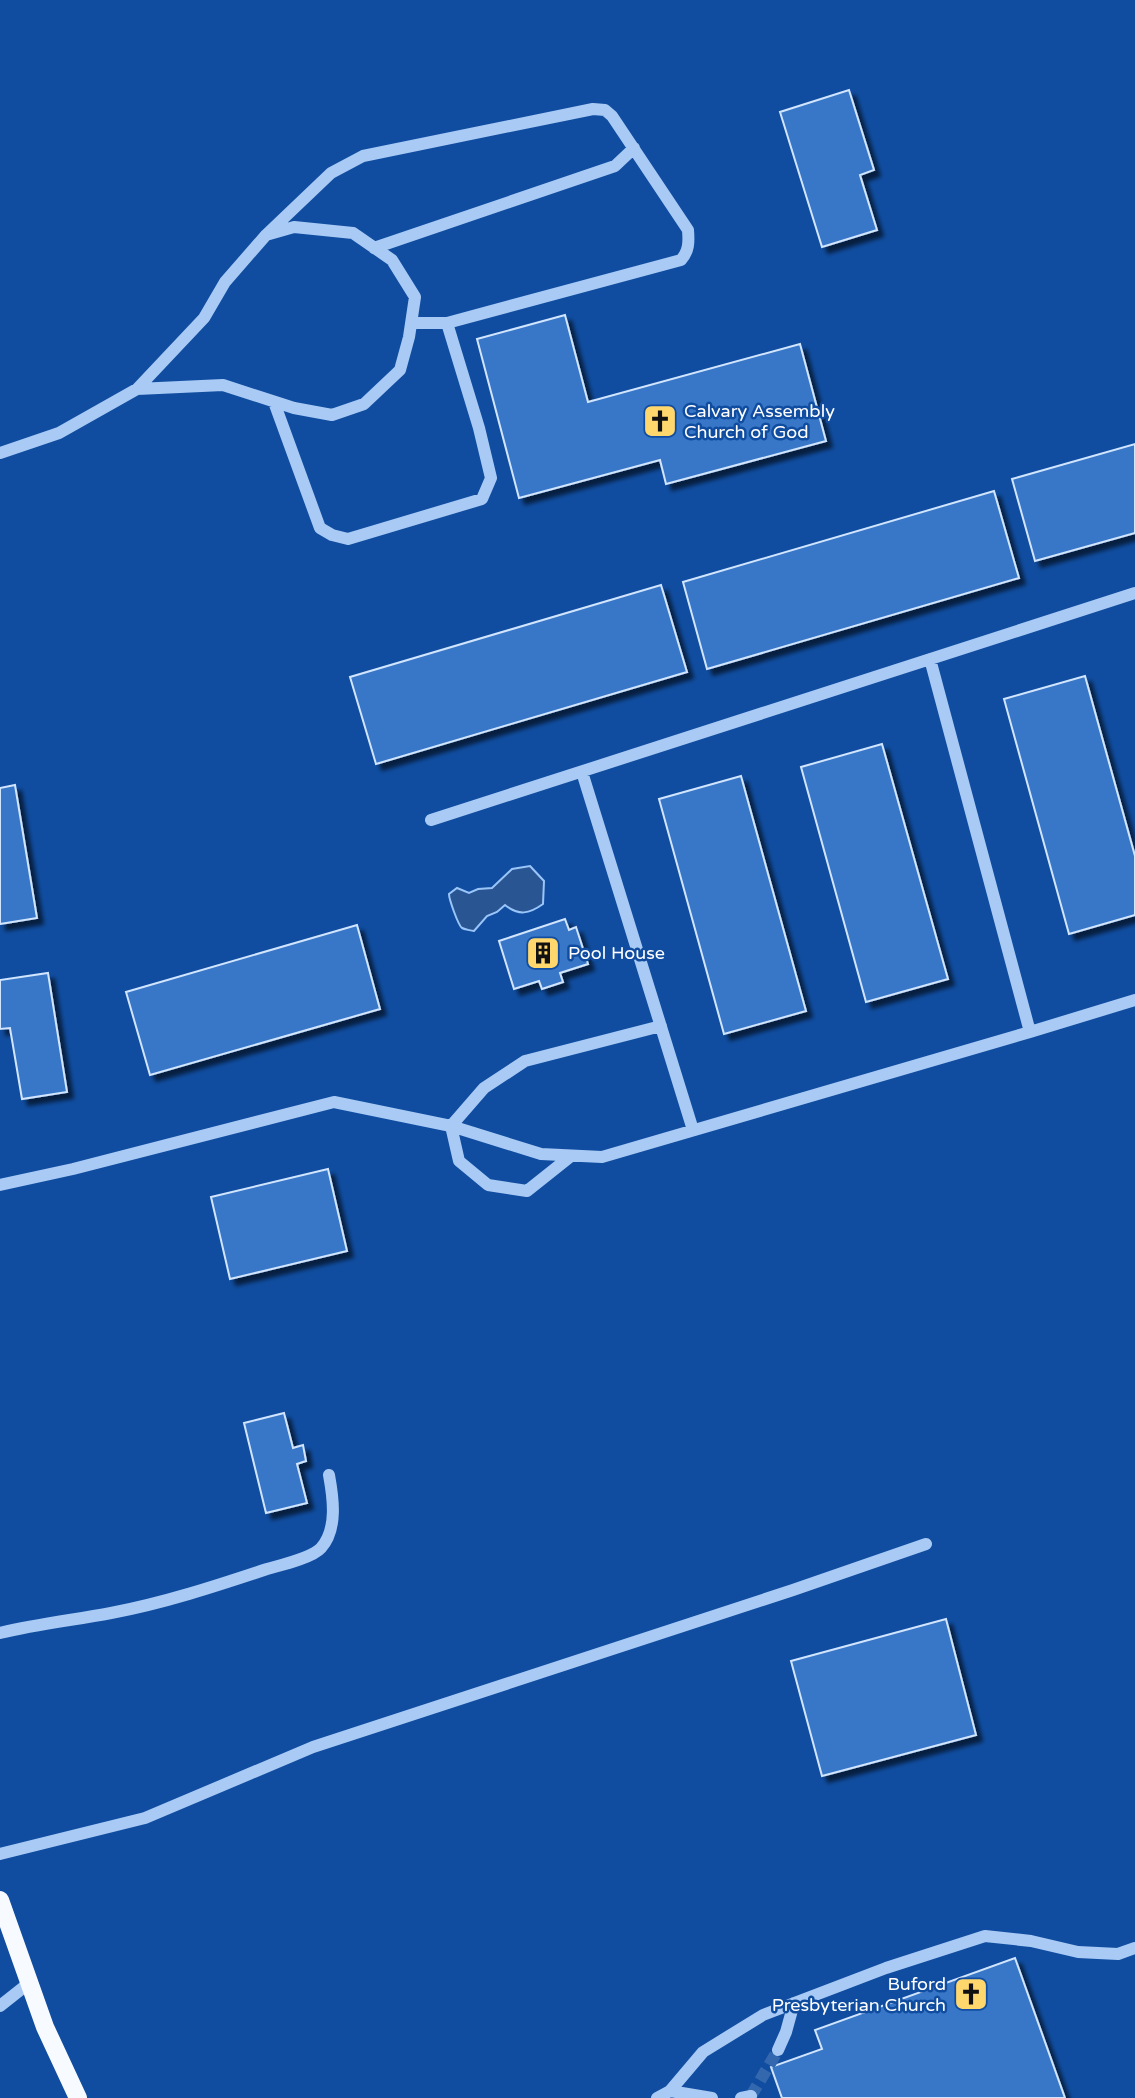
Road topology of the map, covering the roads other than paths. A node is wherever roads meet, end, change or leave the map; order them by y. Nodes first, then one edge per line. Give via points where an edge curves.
1 (634, 148) junction
2 (266, 235) junction
3 (374, 248) junction
4 (411, 323) junction
5 (447, 323) junction
6 (137, 389) junction
7 (274, 402) junction
8 (0, 453) edge
9 (1135, 593) edge
10 (930, 659) junction
11 (582, 772) junction
12 (431, 820) dead end
13 (1135, 1000) edge
14 (661, 1026) junction
15 (1030, 1032) junction
16 (450, 1126) junction
17 (693, 1130) junction
18 (571, 1156) junction
19 (0, 1185) edge
20 (329, 1475) dead end
21 (926, 1544) dead end
22 (0, 1633) edge
23 (0, 1854) edge
24 (0, 1900) edge
25 (1135, 1948) edge
26 (29, 1983) junction
27 (794, 2003) junction
28 (0, 2006) edge
29 (778, 2050) tunnel mouth
30 (670, 2091) junction
31 (78, 2098) edge
32 (657, 2098) edge
33 (712, 2098) edge

1 - 2 street via 612,116 593,109 363,156 331,173
1 - 3 street via 615,166
1 - 5 street via 688,230 687,254 681,260
2 - 3 street via 294,227 354,233
2 - 6 street via 225,282 204,318
3 - 4 street via 391,260 415,297
4 - 5 street
4 - 7 street via 400,370 364,404 331,415
5 - 7 street via 491,478 482,499 348,539 332,535 320,528
6 - 7 street via 223,385
6 - 8 street via 58,433
9 - 10 street
10 - 11 street
10 - 15 street
11 - 12 street
11 - 14 street
13 - 15 street
14 - 16 street via 525,1061 484,1088
14 - 17 street
15 - 17 street
16 - 18 street via 541,1154
16 - 18 street via 459,1161 488,1185 527,1191
16 - 19 street via 334,1102
17 - 18 street via 601,1157
20 - 22 street via 332,1518 320,1549 202,1590 111,1613
21 - 23 street via 313,1747 145,1818
24 - 26 main road
25 - 27 street via 1118,1954 1078,1952 985,1936
26 - 28 street
26 - 31 main road
27 - 29 street
27 - 30 street via 763,2015 703,2052
30 - 32 street
30 - 33 street

